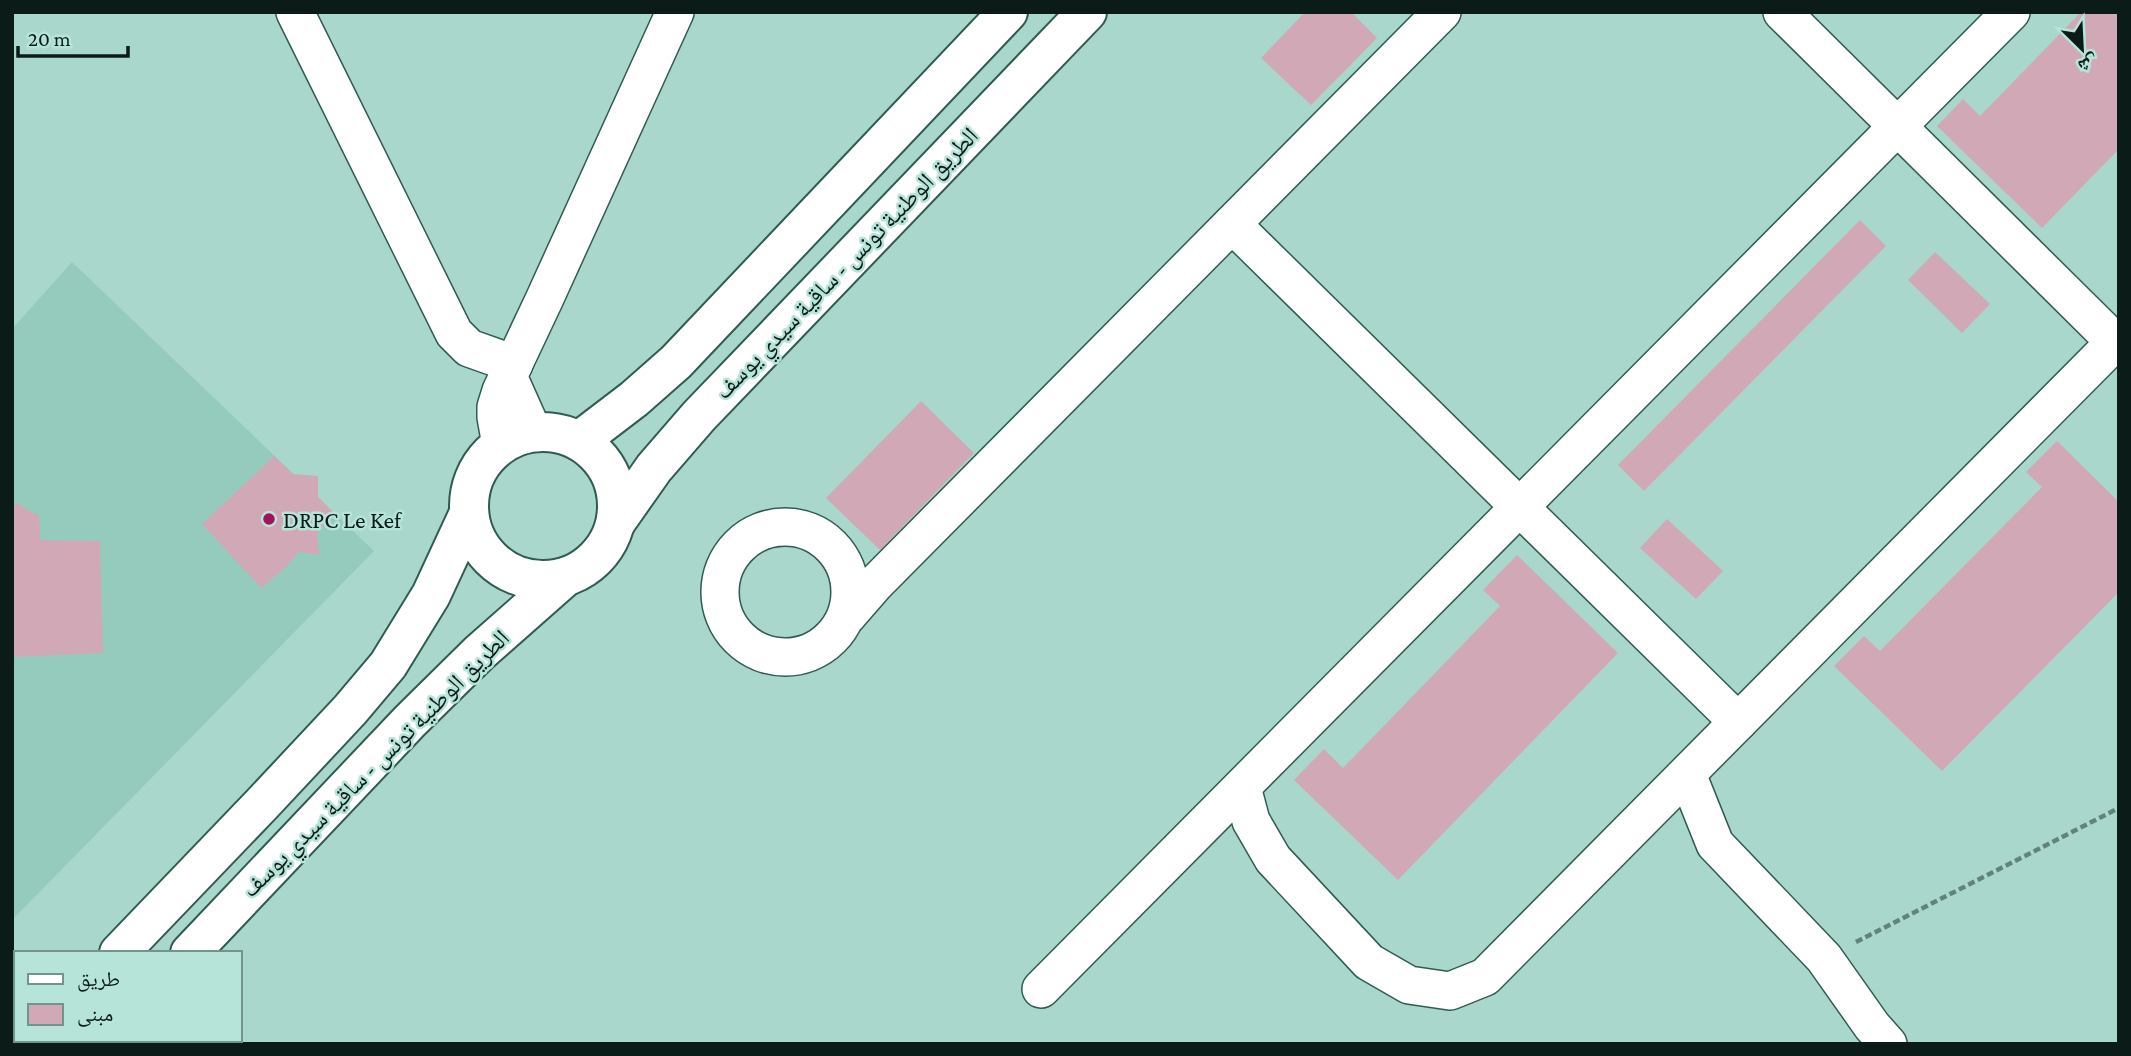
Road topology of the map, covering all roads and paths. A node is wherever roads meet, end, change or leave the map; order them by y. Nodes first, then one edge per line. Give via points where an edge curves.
1 (295, 12) edge
2 (675, 12) edge
3 (1008, 12) edge
4 (1087, 12) edge
5 (1782, 12) edge
6 (2011, 12) edge
7 (1422, 19) edge
8 (1897, 126) junction
9 (1232, 224) junction
10 (2117, 340) edge
11 (511, 370) junction
12 (517, 439) junction
13 (579, 441) junction
14 (1520, 507) junction
15 (468, 513) junction
16 (616, 522) junction
17 (564, 578) junction
18 (847, 616) dead end
19 (1738, 722) junction
20 (1687, 774) junction
21 (1242, 787) junction
22 (2119, 808) edge
23 (121, 951) edge
24 (192, 951) edge
25 (1824, 958) junction
26 (1041, 989) dead end
27 (1888, 1044) edge

1 - 11 street via 454,333 468,348
2 - 11 street
3 - 13 main road via 676,362
4 - 16 main road, الطريق الوطنية تونس - ساقية سيدي يوسف via 699,416
5 - 8 street
6 - 8 street
7 - 9 street
8 - 10 street
8 - 14 street
9 - 14 street
9 - 18 street
10 - 19 street
11 - 12 street
12 - 13 main road via 549,432
12 - 15 main road via 479,468
13 - 16 main road via 598,456 611,475 617,498
14 - 19 street
14 - 21 street
15 - 17 main road via 478,544 501,568 531,580
15 - 23 main road, الطريق الوطنية تونس - ساقية سيدي يوسف via 431,595 388,665
16 - 17 main road via 597,557
17 - 24 main road, الطريق الوطنية تونس - ساقية سيدي يوسف via 410,721
19 - 20 street
20 - 21 street via 1485,977 1450,991 1409,985 1369,962 1273,859 1251,821
20 - 25 street via 1715,844
21 - 26 street
22 - 25 path
25 - 27 street

